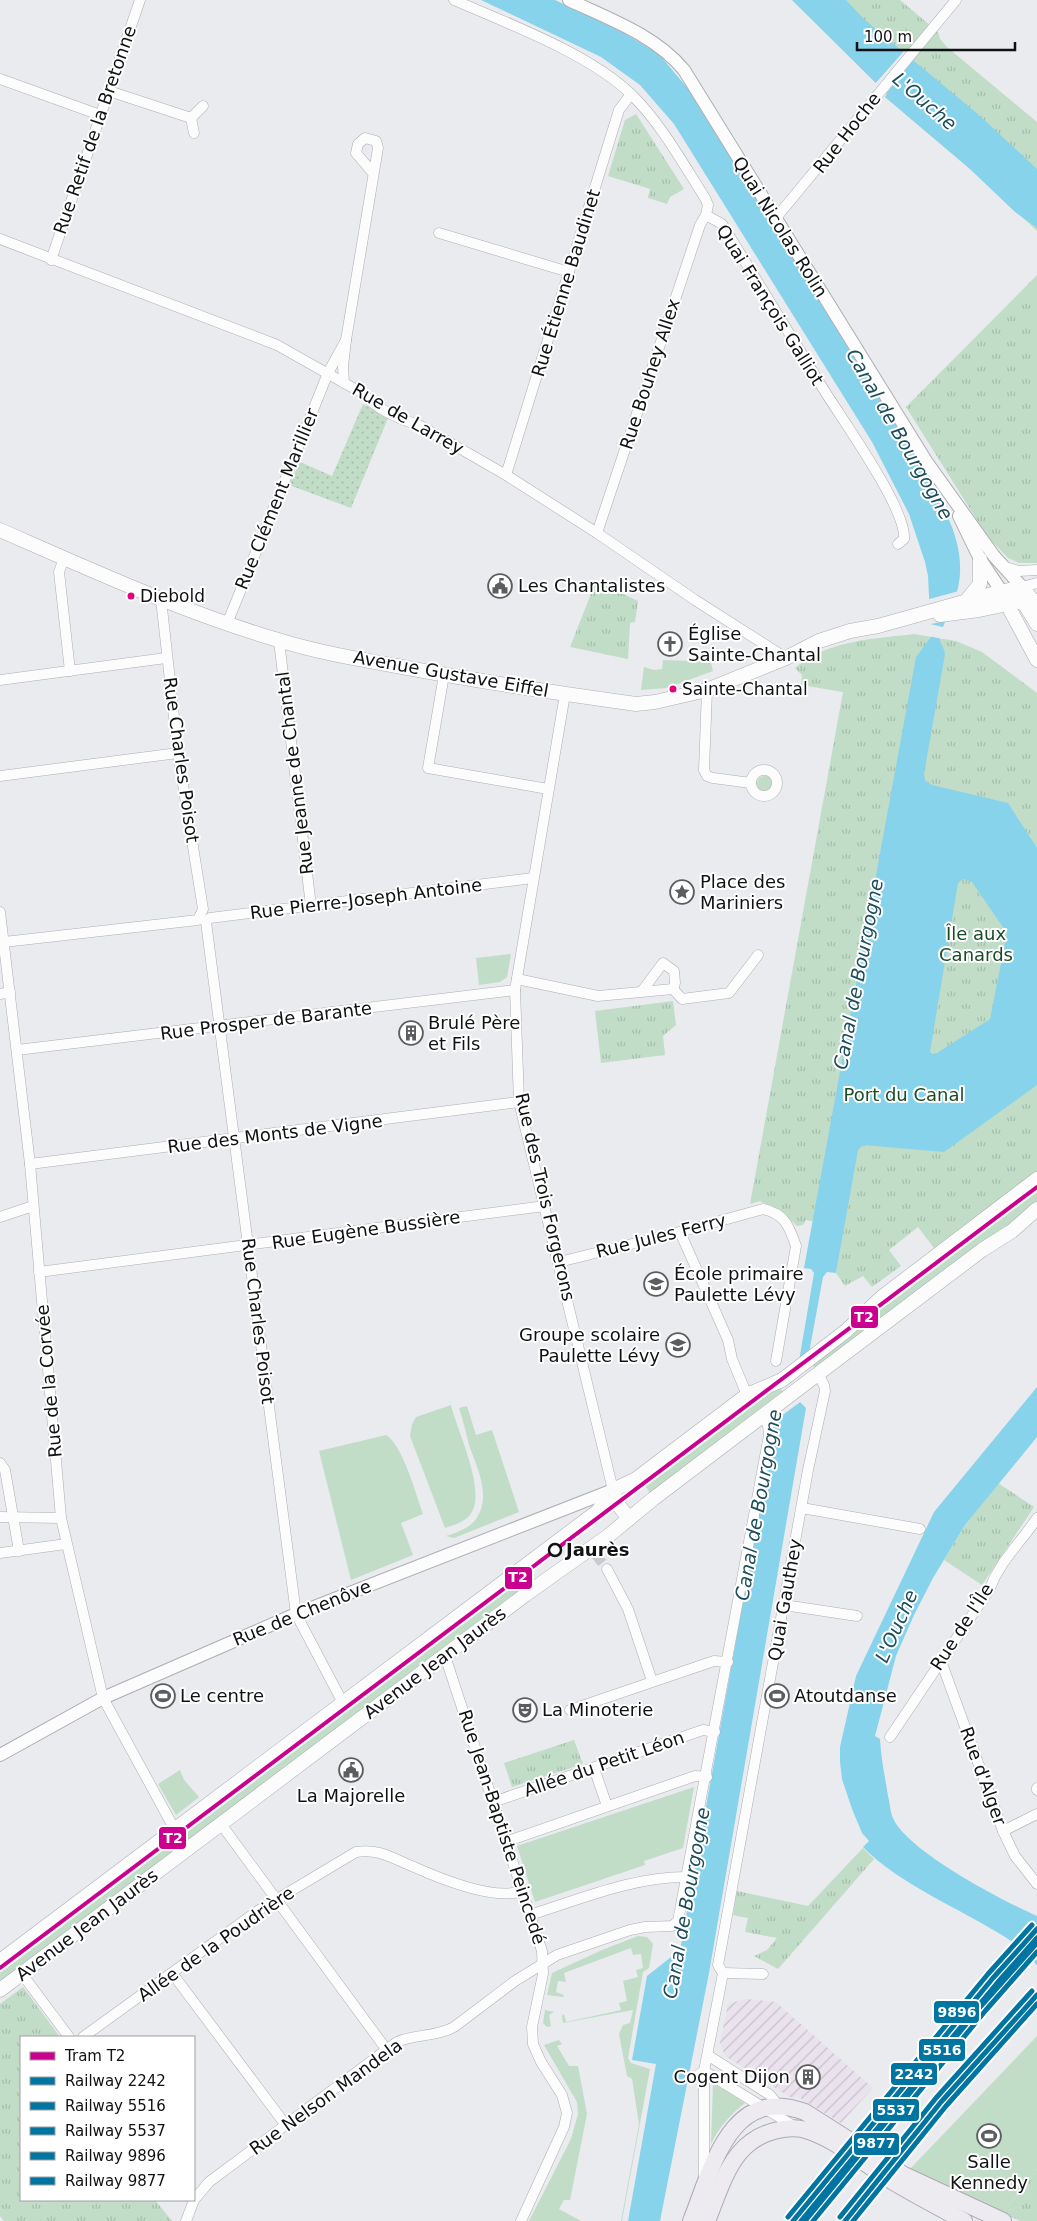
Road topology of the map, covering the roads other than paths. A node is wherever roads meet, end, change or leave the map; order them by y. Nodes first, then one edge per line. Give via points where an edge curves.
1 (140, 0) edge
2 (454, 0) edge
3 (569, 0) edge
4 (956, 0) edge
5 (0, 79) edge
6 (109, 91) junction
7 (631, 94) junction
8 (202, 106) dead end
9 (100, 115) junction
10 (191, 118) junction
11 (194, 133) dead end
12 (373, 173) dead end
13 (706, 215) junction
14 (775, 219) junction
15 (440, 234) dead end
16 (0, 239) edge
17 (51, 260) junction
18 (569, 272) junction
19 (346, 340) junction
20 (328, 374) junction
21 (344, 383) junction
22 (506, 475) junction
23 (951, 497) junction
24 (961, 520) junction
25 (0, 530) edge
26 (597, 533) junction
27 (898, 544) dead end
28 (64, 558) junction
29 (980, 559) junction
30 (1005, 567) junction
31 (1037, 570) edge
32 (1037, 583) edge
33 (1021, 597) edge
34 (161, 599) junction
35 (962, 605) junction
36 (226, 624) junction
37 (1037, 624) edge
38 (279, 641) junction
39 (166, 658) junction
40 (786, 658) junction
41 (1037, 660) edge
42 (70, 671) junction
43 (444, 675) junction
44 (0, 680) edge
45 (707, 690) junction
46 (565, 694) junction
47 (178, 753) junction
48 (0, 776) edge
49 (752, 783) dead end
50 (548, 789) junction
51 (533, 878) junction
52 (311, 906) junction
53 (0, 912) edge
54 (206, 927) joint
55 (4, 942) junction
56 (758, 955) dead end
57 (516, 984) junction
58 (673, 989) junction
59 (642, 991) junction
60 (5, 993) edge
61 (12, 1007) junction
62 (0, 1009) edge
63 (220, 1027) junction
64 (17, 1050) junction
65 (519, 1102) junction
66 (235, 1140) junction
67 (30, 1164) junction
68 (1037, 1179) edge
69 (33, 1206) junction
70 (545, 1206) junction
71 (1037, 1209) edge
72 (0, 1217) edge
73 (680, 1232) junction
74 (249, 1245) junction
75 (559, 1262) junction
76 (39, 1272) junction
77 (776, 1361) dead end
78 (818, 1374) junction
79 (747, 1395) junction
80 (763, 1416) junction
81 (0, 1463) edge
82 (613, 1490) junction
83 (802, 1508) junction
84 (0, 1517) edge
85 (13, 1517) junction
86 (61, 1518) junction
87 (1037, 1518) edge
88 (629, 1519) junction
89 (920, 1530) dead end
90 (66, 1544) junction
91 (19, 1550) junction
92 (0, 1553) edge
93 (607, 1569) tunnel mouth
94 (784, 1605) junction
95 (296, 1614) junction
96 (857, 1616) dead end
97 (445, 1656) junction
98 (942, 1661) junction
99 (728, 1662) junction
100 (652, 1681) junction
101 (103, 1698) junction
102 (343, 1703) junction
103 (570, 1710) dead end
104 (715, 1732) junction
105 (890, 1737) dead end
106 (0, 1755) edge
107 (594, 1768) junction
108 (707, 1776) junction
109 (493, 1802) junction
110 (607, 1806) junction
111 (1037, 1814) edge
112 (221, 1824) junction
113 (175, 1830) junction
114 (1003, 1831) junction
115 (505, 1842) junction
116 (686, 1877) junction
117 (1037, 1884) edge
118 (522, 1891) junction
119 (277, 1899) junction
120 (530, 1915) junction
121 (0, 1961) edge
122 (543, 1964) junction
123 (172, 1973) junction
124 (723, 1973) junction
125 (22, 1974) junction
126 (763, 1974) dead end
127 (0, 1990) edge
128 (69, 2036) edge
129 (85, 2036) edge
130 (386, 2049) junction
131 (708, 2056) junction
132 (704, 2071) junction
133 (692, 2079) dead end
134 (771, 2106) junction
135 (285, 2124) junction
136 (799, 2129) junction
137 (835, 2138) junction
138 (704, 2189) junction
139 (195, 2196) edge
140 (193, 2201) edge
141 (957, 2219) edge
142 (186, 2221) edge
143 (521, 2221) edge
144 (691, 2221) edge
145 (707, 2221) edge
146 (1003, 2221) edge

1 - 6 street, Rue Retif de la Bretonne
2 - 7 street, Quai François Galliot via 571,54 601,70
3 - 14 street, Quai Nicolas Rolin via 629,28 671,56 684,70
4 - 14 street, Rue Hoche
5 - 9 street
6 - 9 street, Rue Retif de la Bretonne
6 - 10 street
7 - 13 street, Quai François Galliot via 655,121 705,198 708,205
7 - 18 street, Rue Étienne Baudinet via 619,110
8 - 10 street
9 - 17 street, Rue Retif de la Bretonne
10 - 11 street
12 - 19 street
13 - 26 street, Rue Bouhey Allex
13 - 27 street, Quai François Galliot via 722,224 868,458 892,501 904,533 904,539
14 - 23 street, Quai Nicolas Rolin
15 - 18 street
16 - 17 street, Rue de Larrey
17 - 20 street, Rue de Larrey via 277,345
18 - 22 street, Rue Étienne Baudinet
19 - 20 street, Rue Clément Marillier
19 - 21 street
20 - 21 street, Rue de Larrey
20 - 36 street, Rue Clément Marillier
21 - 22 street, Rue de Larrey via 370,401
22 - 26 street, Rue de Larrey
23 - 24 street, Quai Nicolas Rolin
23 - 30 street, Quai Nicolas Rolin
24 - 29 street, Quai Nicolas Rolin
24 - 33 street via 1002,579
25 - 28 main road, Avenue Gustave Eiffel
26 - 40 street, Rue de Larrey
28 - 34 main road, Avenue Gustave Eiffel
28 - 42 street via 59,572
29 - 33 street, Quai Nicolas Rolin
29 - 35 main road via 980,584
30 - 31 street via 1019,571
30 - 33 street, Quai Nicolas Rolin
32 - 33 street
33 - 35 main road, Avenue Gustave Eiffel
33 - 37 main road
33 - 41 main road, Quai Nicolas Rolin
34 - 36 main road, Avenue Gustave Eiffel
34 - 39 street, Rue Charles Poisot
35 - 40 main road, Avenue Gustave Eiffel via 850,631 819,641
36 - 38 main road, Avenue Gustave Eiffel
38 - 43 main road, Avenue Gustave Eiffel
38 - 52 street, Rue Jeanne de Chantal
39 - 42 street
39 - 47 street, Rue Charles Poisot
40 - 45 main road, Avenue Gustave Eiffel
42 - 44 street
43 - 46 main road, Avenue Gustave Eiffel
43 - 50 street via 428,768
45 - 46 main road, Avenue Gustave Eiffel via 636,704
45 - 49 street via 704,770 713,778
46 - 50 street, Rue des Trois Forgerons
47 - 48 street
47 - 55 street, Rue Charles Poisot via 203,909 198,920
50 - 51 street, Rue des Trois Forgerons
51 - 52 street, Rue Pierre-Joseph Antoine
51 - 57 street, Rue des Trois Forgerons
52 - 54 street, Rue Pierre-Joseph Antoine via 210,918
53 - 55 street, Rue de la Corvée
54 - 63 street, Rue Charles Poisot
55 - 60 street, Rue de la Corvée
56 - 58 street via 729,993 682,999
57 - 59 street, Rue Prosper de Barante via 598,996
57 - 63 street, Rue Prosper de Barante
57 - 65 street, Rue des Trois Forgerons
58 - 59 street, Rue Prosper de Barante
58 - 59 street via 674,971 663,963
60 - 61 street, Rue de la Corvée
61 - 62 street
61 - 64 street, Rue de la Corvée
63 - 64 street, Rue Prosper de Barante
63 - 66 street, Rue Charles Poisot
64 - 67 street, Rue de la Corvée
65 - 66 street, Rue des Monts de Vigne
65 - 70 street, Rue des Trois Forgerons
66 - 67 street, Rue des Monts de Vigne
66 - 74 street, Rue Charles Poisot
67 - 69 street, Rue de la Corvée
68 - 79 main road, Avenue Jean Jaurès via 882,1297 837,1338 782,1380
69 - 72 street
69 - 76 street, Rue de la Corvée
70 - 74 street, Rue Eugène Bussière
70 - 75 street, Rue des Trois Forgerons
71 - 78 main road, Avenue Jean Jaurès via 1012,1231 982,1250
73 - 75 street, Rue Jules Ferry
73 - 77 street, Rue Jules Ferry via 763,1209 777,1212 790,1228 796,1246
73 - 79 street via 728,1340
74 - 76 street, Rue Eugène Bussière
74 - 95 street, Rue Charles Poisot
75 - 82 street, Rue des Trois Forgerons
76 - 86 street, Rue de la Corvée
78 - 80 main road, Avenue Jean Jaurès
78 - 83 street, Quai Gauthey via 825,1390
79 - 82 main road, Avenue Jean Jaurès via 636,1479
80 - 88 main road, Avenue Jean Jaurès
80 - 99 street via 769,1435
81 - 85 street via 5,1470
82 - 88 main road via 617,1503
82 - 95 street, Rue de Chenôve
82 - 102 main road, Avenue Jean Jaurès via 598,1511
83 - 89 street
83 - 94 street, Quai Gauthey
84 - 85 street
85 - 86 street
85 - 91 street
86 - 90 street, Rue de la Corvée
87 - 98 street, Rue de l'Île via 1016,1544
88 - 97 main road, Avenue Jean Jaurès via 593,1552
90 - 91 street
90 - 101 street, Rue de la Corvée
91 - 92 street
93 - 100 street via 628,1609
94 - 96 street
94 - 124 street, Quai Gauthey via 718,1965
95 - 101 street, Rue de Chenôve
95 - 102 street, Rue Charles Poisot
97 - 109 street, Rue Jean-Baptiste Peincedé
97 - 112 main road, Avenue Jean Jaurès
98 - 105 street, Rue de l'Île
98 - 114 street, Rue d'Alger
99 - 100 street via 714,1661
99 - 104 street
100 - 103 street
101 - 106 street, Rue de Chenôve
101 - 113 street, Rue de la Corvée
102 - 113 main road, Avenue Jean Jaurès
104 - 107 street, Allée du Petit Léon via 703,1730
104 - 108 street
107 - 109 street, Allée du Petit Léon
107 - 110 street
108 - 110 street via 695,1776
108 - 116 street
109 - 115 street, Rue Jean-Baptiste Peincedé
110 - 115 street
111 - 114 street
112 - 119 street
112 - 125 main road, Avenue Jean Jaurès
113 - 121 main road, Avenue Jean Jaurès
114 - 117 street, Rue d'Alger via 1016,1856
115 - 118 street, Rue Jean-Baptiste Peincedé
116 - 120 street via 638,1881
116 - 122 street, Rue Nelson Mandela via 677,1924 630,1930 557,1954
118 - 119 street, Allée de la Poudrière via 509,1894 485,1892 430,1874 383,1852 365,1850 347,1855
118 - 120 street, Rue Jean-Baptiste Peincedé
119 - 123 street, Allée de la Poudrière
119 - 130 street
120 - 122 street, Rue Jean-Baptiste Peincedé via 542,1950
122 - 130 street, Rue Nelson Mandela via 454,2027 444,2032 404,2039
122 - 143 street, Rue Jean-Baptiste Peincedé via 532,2027 533,2044 562,2095 567,2113 564,2127
123 - 129 street, Allée de la Poudrière
123 - 135 street
124 - 126 street
124 - 131 street, Quai Gauthey
125 - 127 main road, Avenue Jean Jaurès
125 - 128 street
130 - 135 street, Rue Nelson Mandela
131 - 132 street, Quai Gauthey
131 - 134 street via 770,2095
132 - 133 street
132 - 134 street
132 - 138 street, Quai Gauthey
134 - 136 street
134 - 137 main road via 792,2106 805,2112
134 - 138 main road via 747,2115 729,2133
135 - 139 street, Rue Nelson Mandela
136 - 137 main road
136 - 145 main road via 780,2129 751,2142 741,2152 732,2164
137 - 141 main road via 897,2184
137 - 146 main road via 926,2186
138 - 144 main road
140 - 142 street, Rue Nelson Mandela

